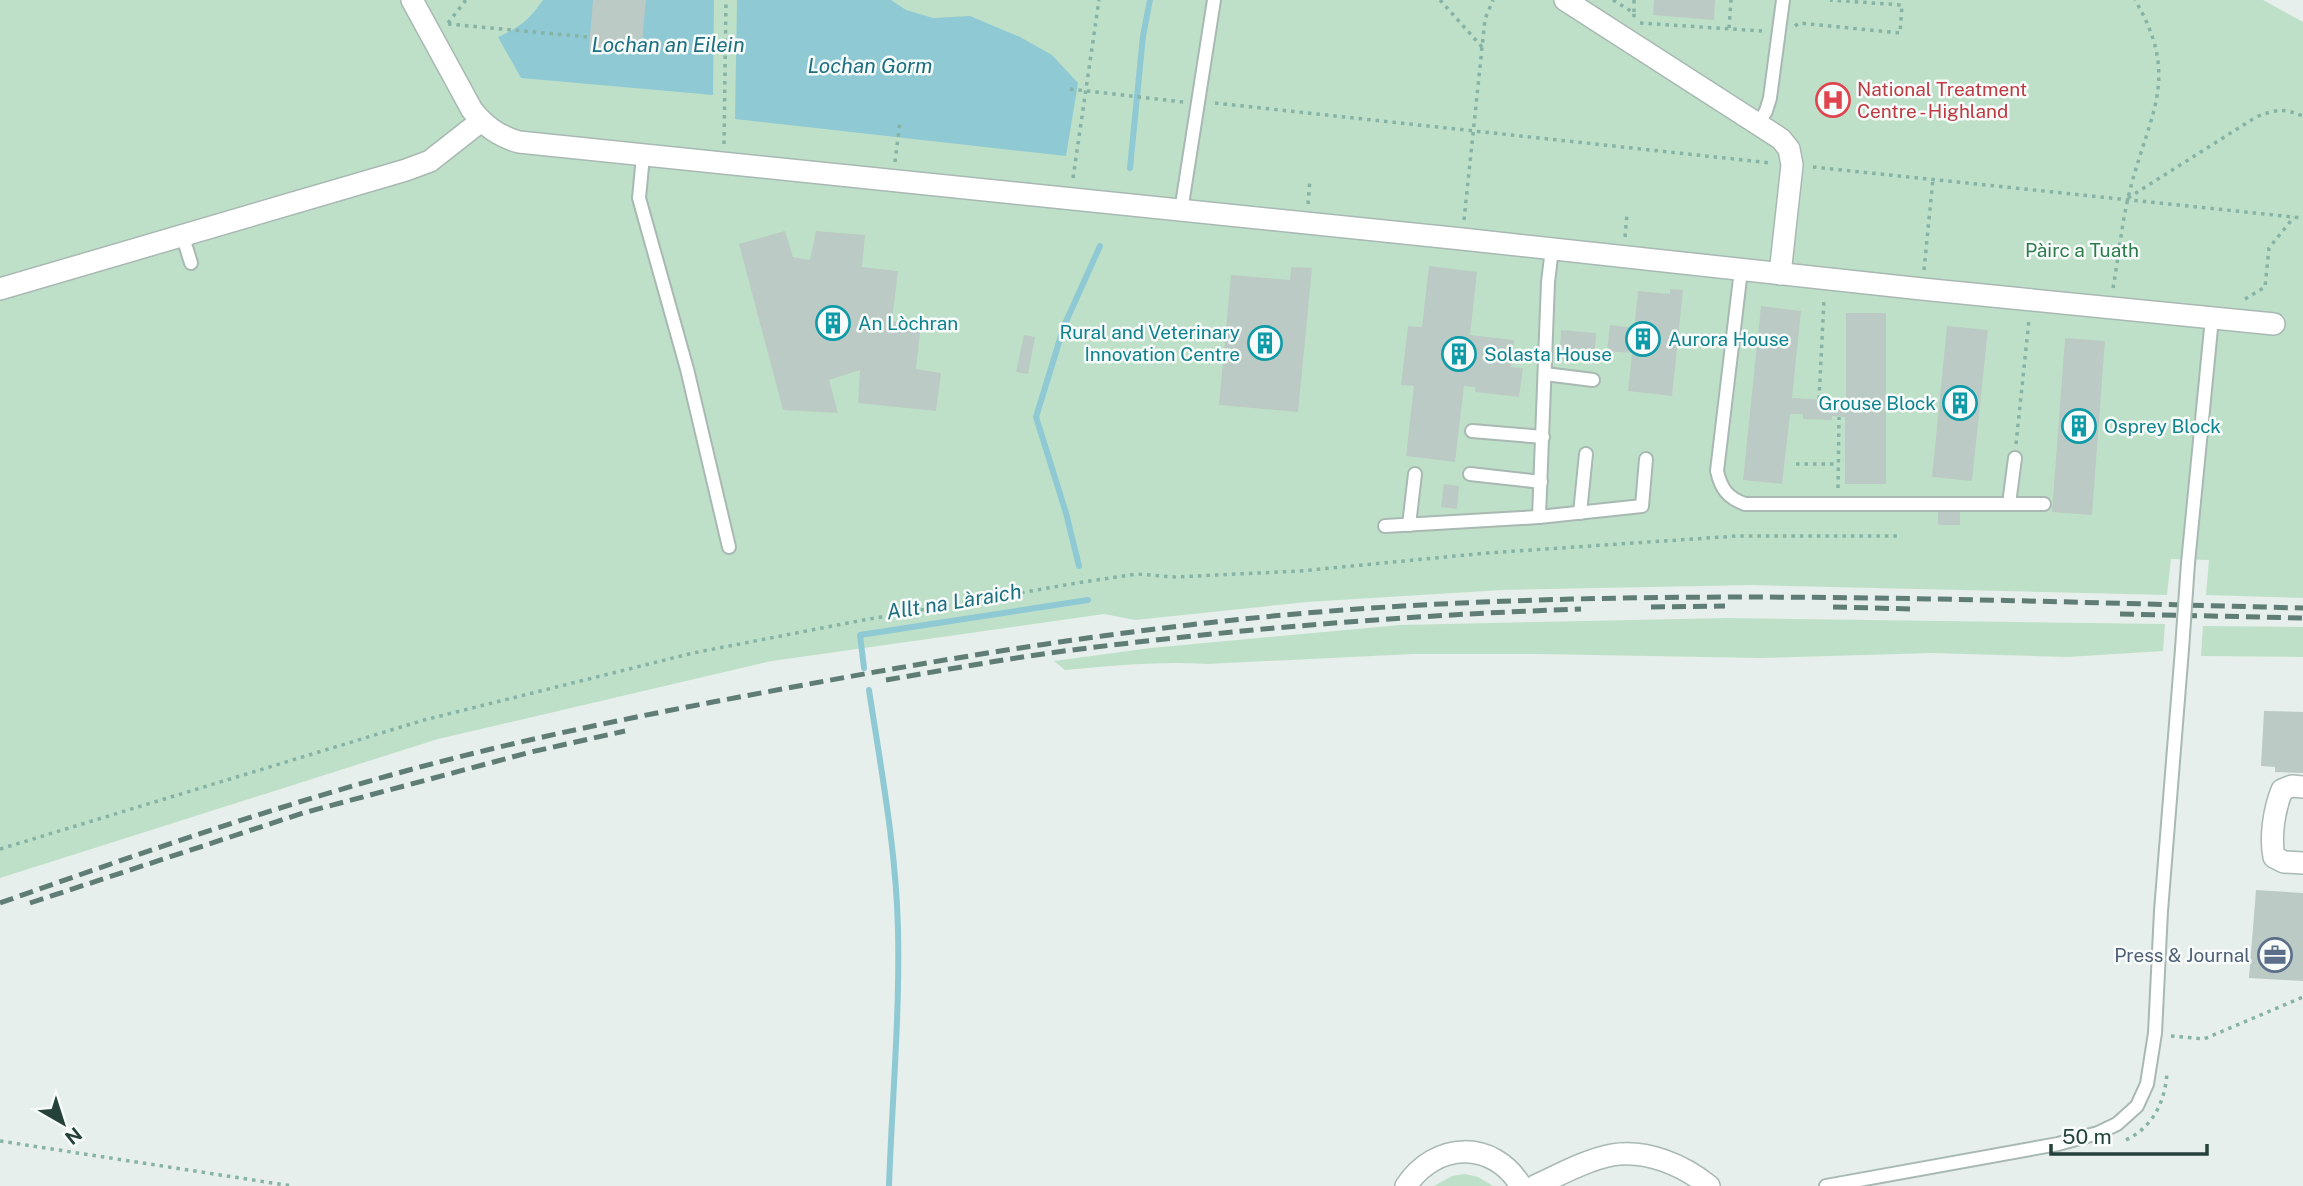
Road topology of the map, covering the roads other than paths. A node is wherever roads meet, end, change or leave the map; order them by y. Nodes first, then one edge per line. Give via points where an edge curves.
1 (412, 0) edge
2 (1214, 0) edge
3 (1565, 0) edge
4 (1783, 0) edge
5 (481, 121) junction
6 (1758, 124) junction
7 (643, 156) junction
8 (1181, 211) junction
9 (182, 234) junction
10 (1552, 249) junction
11 (191, 263) dead end
12 (1741, 270) junction
13 (1780, 274) junction
14 (0, 289) edge
15 (2220, 319) junction
16 (2274, 324) dead end
17 (1545, 374) junction
18 (1593, 380) dead end
19 (1472, 431) dead end
20 (1543, 437) junction
21 (1586, 454) dead end
22 (2015, 457) road end
23 (1646, 459) dead end
24 (1415, 474) dead end
25 (1470, 474) dead end
26 (1541, 482) junction
27 (2009, 504) junction
28 (2044, 504) dead end
29 (1580, 513) junction
30 (1539, 517) junction
31 (1409, 525) junction
32 (1384, 526) dead end
33 (729, 547) dead end
34 (2303, 787) edge
35 (2303, 863) edge
36 (1406, 1186) edge
37 (1521, 1186) edge
38 (1535, 1186) edge
39 (1709, 1186) edge
40 (1826, 1186) edge

1 - 5 street
2 - 8 lane
3 - 6 street
4 - 6 lane via 1770,98
5 - 7 street via 500,136 519,142
5 - 9 street via 430,161
6 - 13 street via 1789,149
7 - 8 street
7 - 33 lane via 639,198 687,369
8 - 10 street
9 - 11 lane
9 - 14 street
10 - 12 street
10 - 17 lane
12 - 13 street
12 - 27 lane via 1717,471 1720,485 1735,500 1745,504
13 - 15 street
15 - 16 street
15 - 40 lane, bridge via 2188,563 2155,1033 2147,1084 2137,1107 2098,1133 2058,1144
17 - 18 lane
17 - 20 lane
19 - 20 lane
20 - 26 lane
21 - 29 lane
22 - 27 lane
23 - 29 lane via 1642,506
24 - 31 lane
25 - 26 lane
26 - 30 lane
27 - 28 lane
29 - 30 lane
30 - 31 lane
31 - 32 lane
34 - 35 street via 2282,790 2272,847 2274,858
36 - 37 street via 1431,1160 1469,1152 1502,1164
38 - 39 street via 1594,1161 1634,1154 1674,1164

